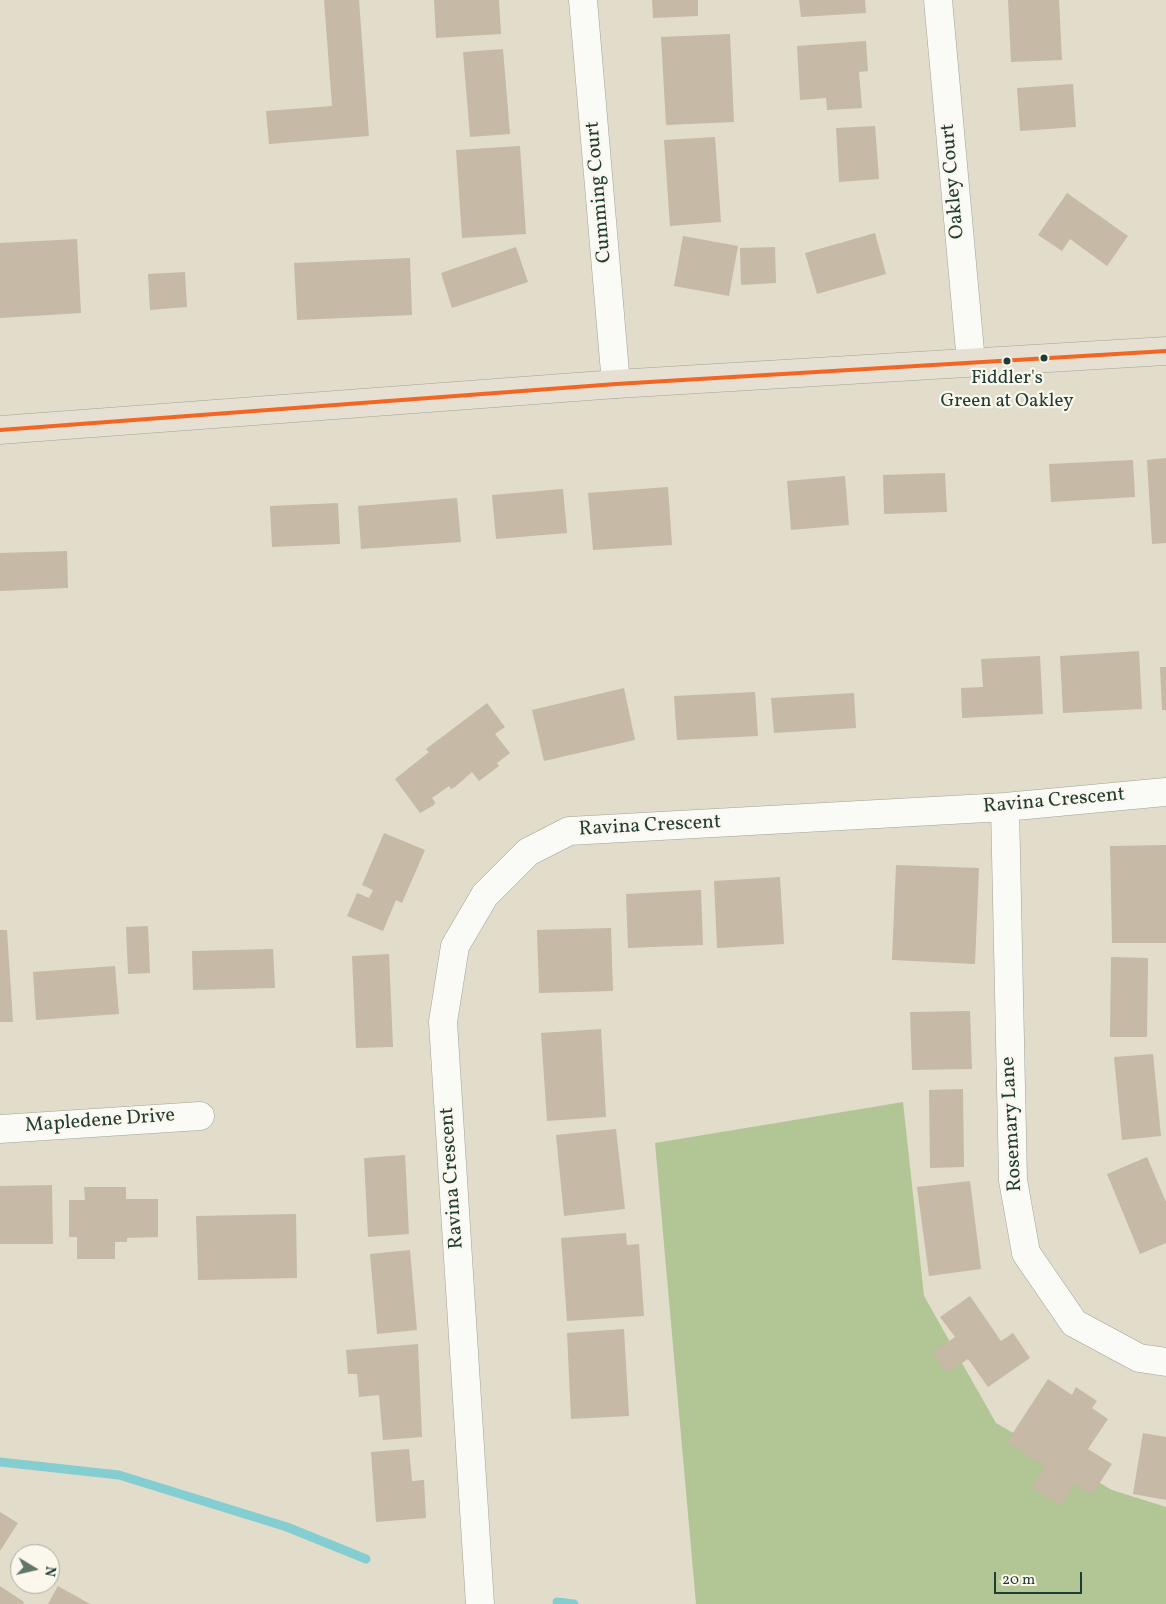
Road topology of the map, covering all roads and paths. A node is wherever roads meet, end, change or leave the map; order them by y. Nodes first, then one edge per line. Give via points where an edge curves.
1 (583, 0) edge
2 (938, 0) edge
3 (1166, 351) edge
4 (970, 362) junction
5 (616, 384) junction
6 (0, 430) edge
7 (1166, 792) edge
8 (1005, 807) junction
9 (200, 1116) dead end
10 (0, 1128) edge
11 (1166, 1362) edge
12 (480, 1604) edge

1 - 5 street, Cumming Court
2 - 4 street, Oakley Court
3 - 4 main road
4 - 5 main road
5 - 6 main road
7 - 8 street, Ravina Crescent
8 - 11 street, Rosemary Lane via 1013,1180 1026,1254 1074,1323 1139,1358
8 - 12 street, Ravina Crescent via 569,831 528,852 485,895 455,946 443,1022
9 - 10 street, Mapledene Drive

